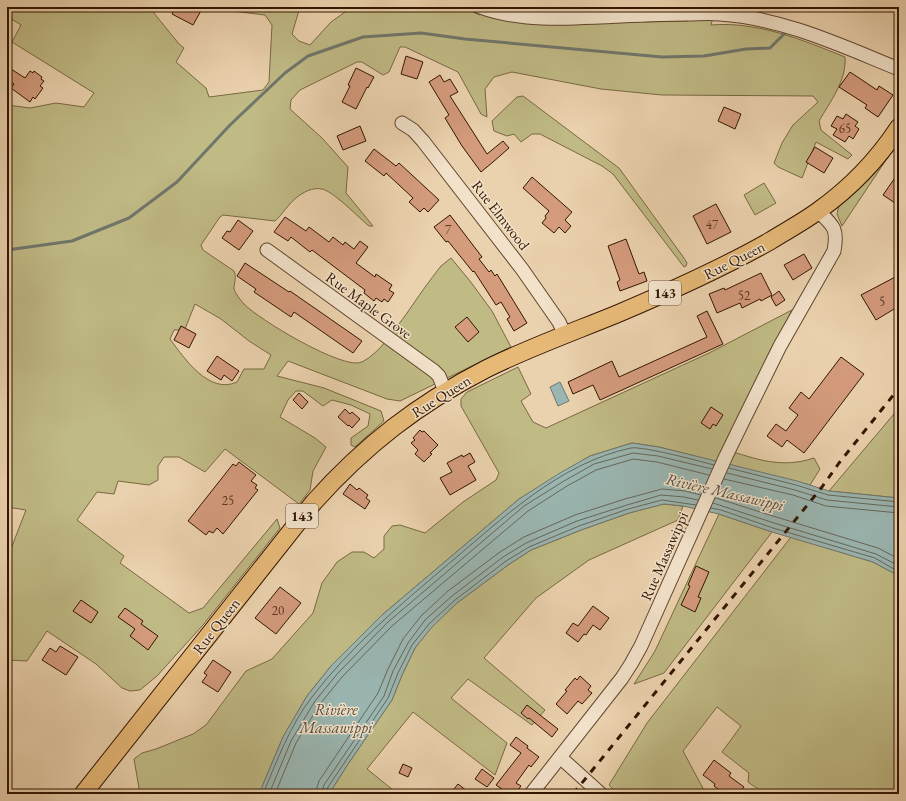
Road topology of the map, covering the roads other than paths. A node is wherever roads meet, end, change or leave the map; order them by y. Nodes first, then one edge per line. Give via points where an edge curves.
1 (480, 7) edge
2 (899, 69) edge
3 (402, 123) dead end
4 (899, 127) edge
5 (818, 211) junction
6 (267, 250) dead end
7 (565, 334) junction
8 (446, 391) junction
9 (561, 758) junction
10 (83, 794) edge
11 (532, 794) edge
12 (601, 794) edge

1 - 2 street via 523,17 552,19 706,14 739,16 781,24
3 - 7 street, Rue Elmwood via 423,141 522,269
4 - 5 main road, Rue Queen / 143 via 858,177
5 - 7 main road, Rue Queen / 143 via 757,248 680,287
5 - 9 street, Rue Massawippi via 833,227 836,238 834,251 780,346 726,456 641,646 622,678
6 - 8 street, Rue Maple Grove via 434,371
7 - 8 main road, Rue Queen / 143 via 486,369
8 - 10 main road, Rue Queen / 143 via 378,438 334,480 289,533
9 - 11 street, Rue Massawippi
9 - 12 street

